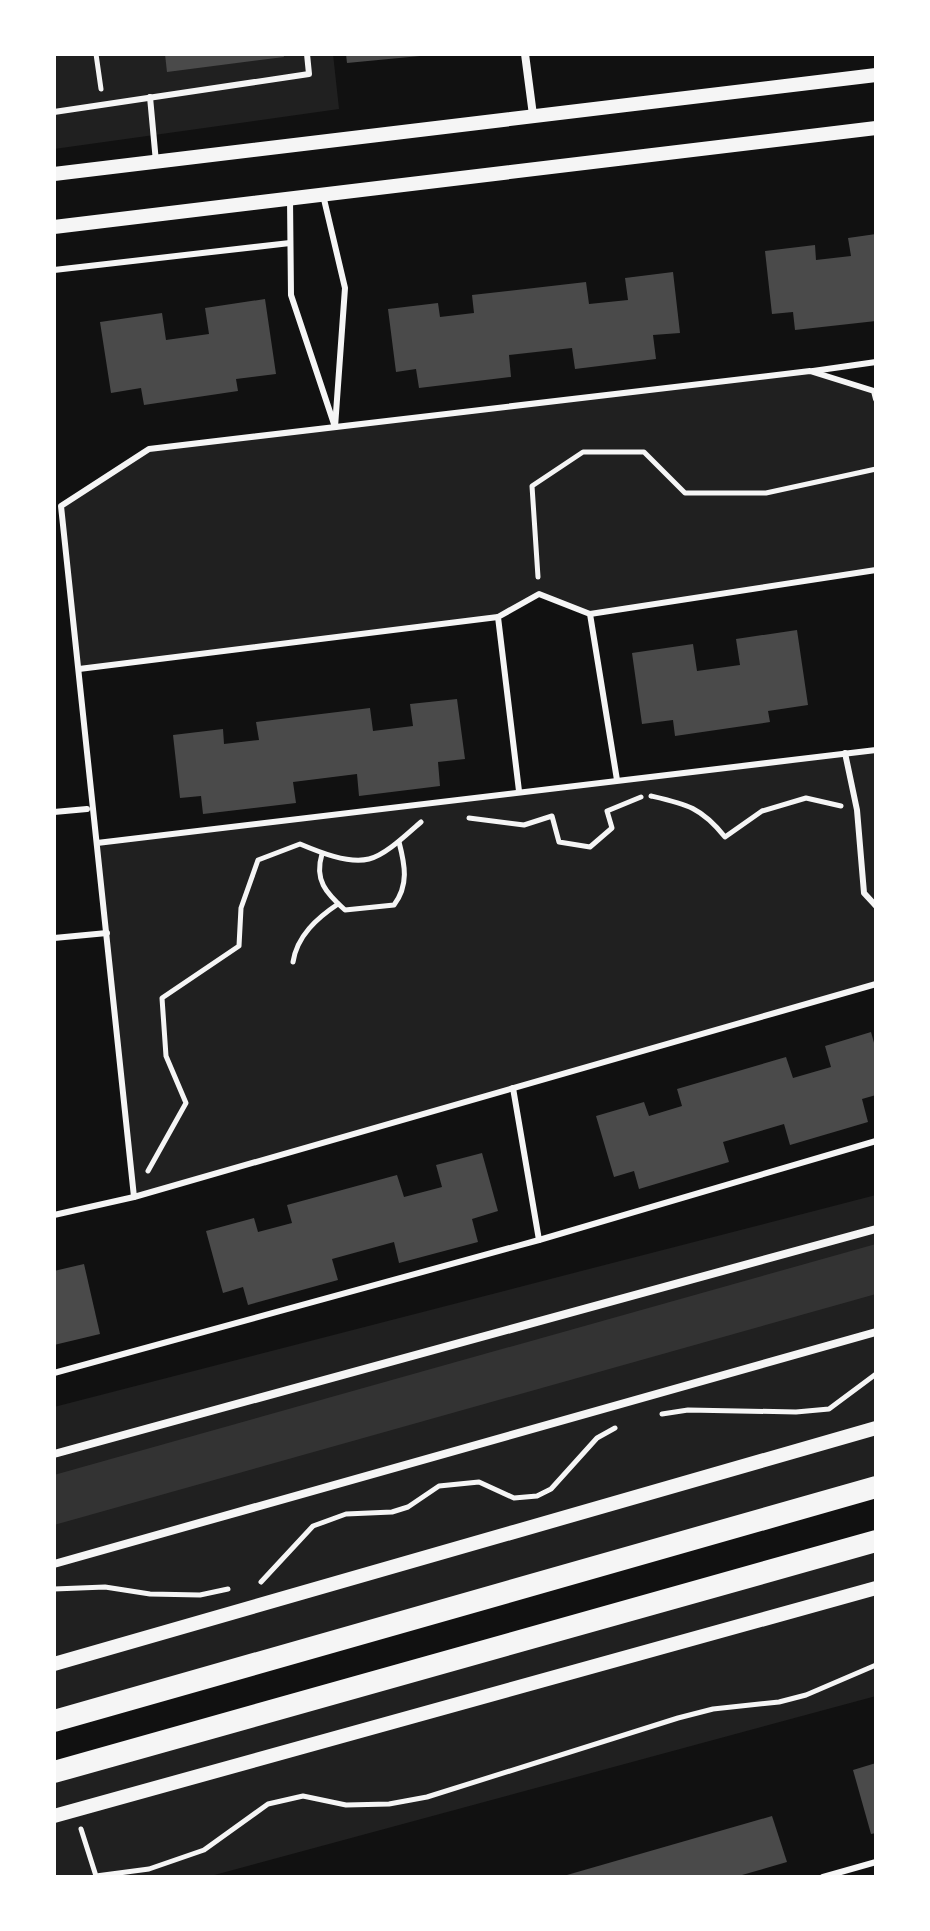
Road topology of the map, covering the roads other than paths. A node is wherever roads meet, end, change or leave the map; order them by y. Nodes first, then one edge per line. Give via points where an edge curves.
1 (307, 54) edge
2 (525, 54) edge
3 (876, 75) edge
4 (150, 97) junction
5 (54, 112) edge
6 (533, 115) junction
7 (876, 128) edge
8 (156, 162) junction
9 (54, 174) edge
10 (323, 195) junction
11 (290, 199) junction
12 (54, 227) edge
13 (290, 243) junction
14 (54, 270) edge
15 (876, 362) edge
16 (810, 371) junction
17 (876, 399) edge
18 (335, 427) junction
19 (58, 515) edge
20 (876, 570) edge
21 (590, 614) junction
22 (498, 617) junction
23 (79, 669) junction
24 (876, 750) edge
25 (845, 753) junction
26 (617, 780) junction
27 (519, 791) junction
28 (87, 809) dead end
29 (54, 812) edge
30 (97, 843) junction
31 (876, 906) edge
32 (107, 933) junction
33 (54, 938) edge
34 (876, 984) edge
35 (513, 1088) junction
36 (876, 1141) edge
37 (134, 1197) junction
38 (54, 1215) edge
39 (876, 1229) edge
40 (539, 1240) junction
41 (876, 1332) edge
42 (54, 1373) edge
43 (876, 1428) edge
44 (54, 1454) edge
45 (876, 1487) edge
46 (876, 1541) edge
47 (54, 1564) edge
48 (876, 1588) edge
49 (54, 1664) edge
50 (54, 1721) edge
51 (54, 1772) edge
52 (54, 1816) edge
53 (876, 1862) edge
54 (823, 1877) edge

1 - 4 lane via 309,74
2 - 6 street
3 - 6 street
4 - 5 lane
4 - 8 lane
6 - 8 street
7 - 10 street
8 - 9 street
10 - 11 street
10 - 18 lane via 345,288
11 - 12 street
11 - 13 lane
13 - 14 lane
13 - 18 lane via 291,295
15 - 16 lane
16 - 17 lane via 874,391
16 - 18 lane
18 - 19 lane via 149,449 61,506
19 - 23 lane
20 - 21 lane
21 - 22 lane via 539,594
21 - 26 lane
22 - 23 lane
22 - 27 lane
23 - 30 lane
24 - 25 lane
25 - 26 lane
25 - 31 lane via 857,810 864,893
26 - 27 lane
27 - 30 lane
28 - 29 lane
30 - 32 lane
32 - 33 lane
32 - 37 lane
34 - 35 lane
35 - 37 lane
35 - 40 lane
36 - 40 lane
37 - 38 lane
39 - 44 street
40 - 42 lane
41 - 47 street
43 - 49 street
45 - 50 highway
46 - 51 highway
48 - 52 street
53 - 54 lane

